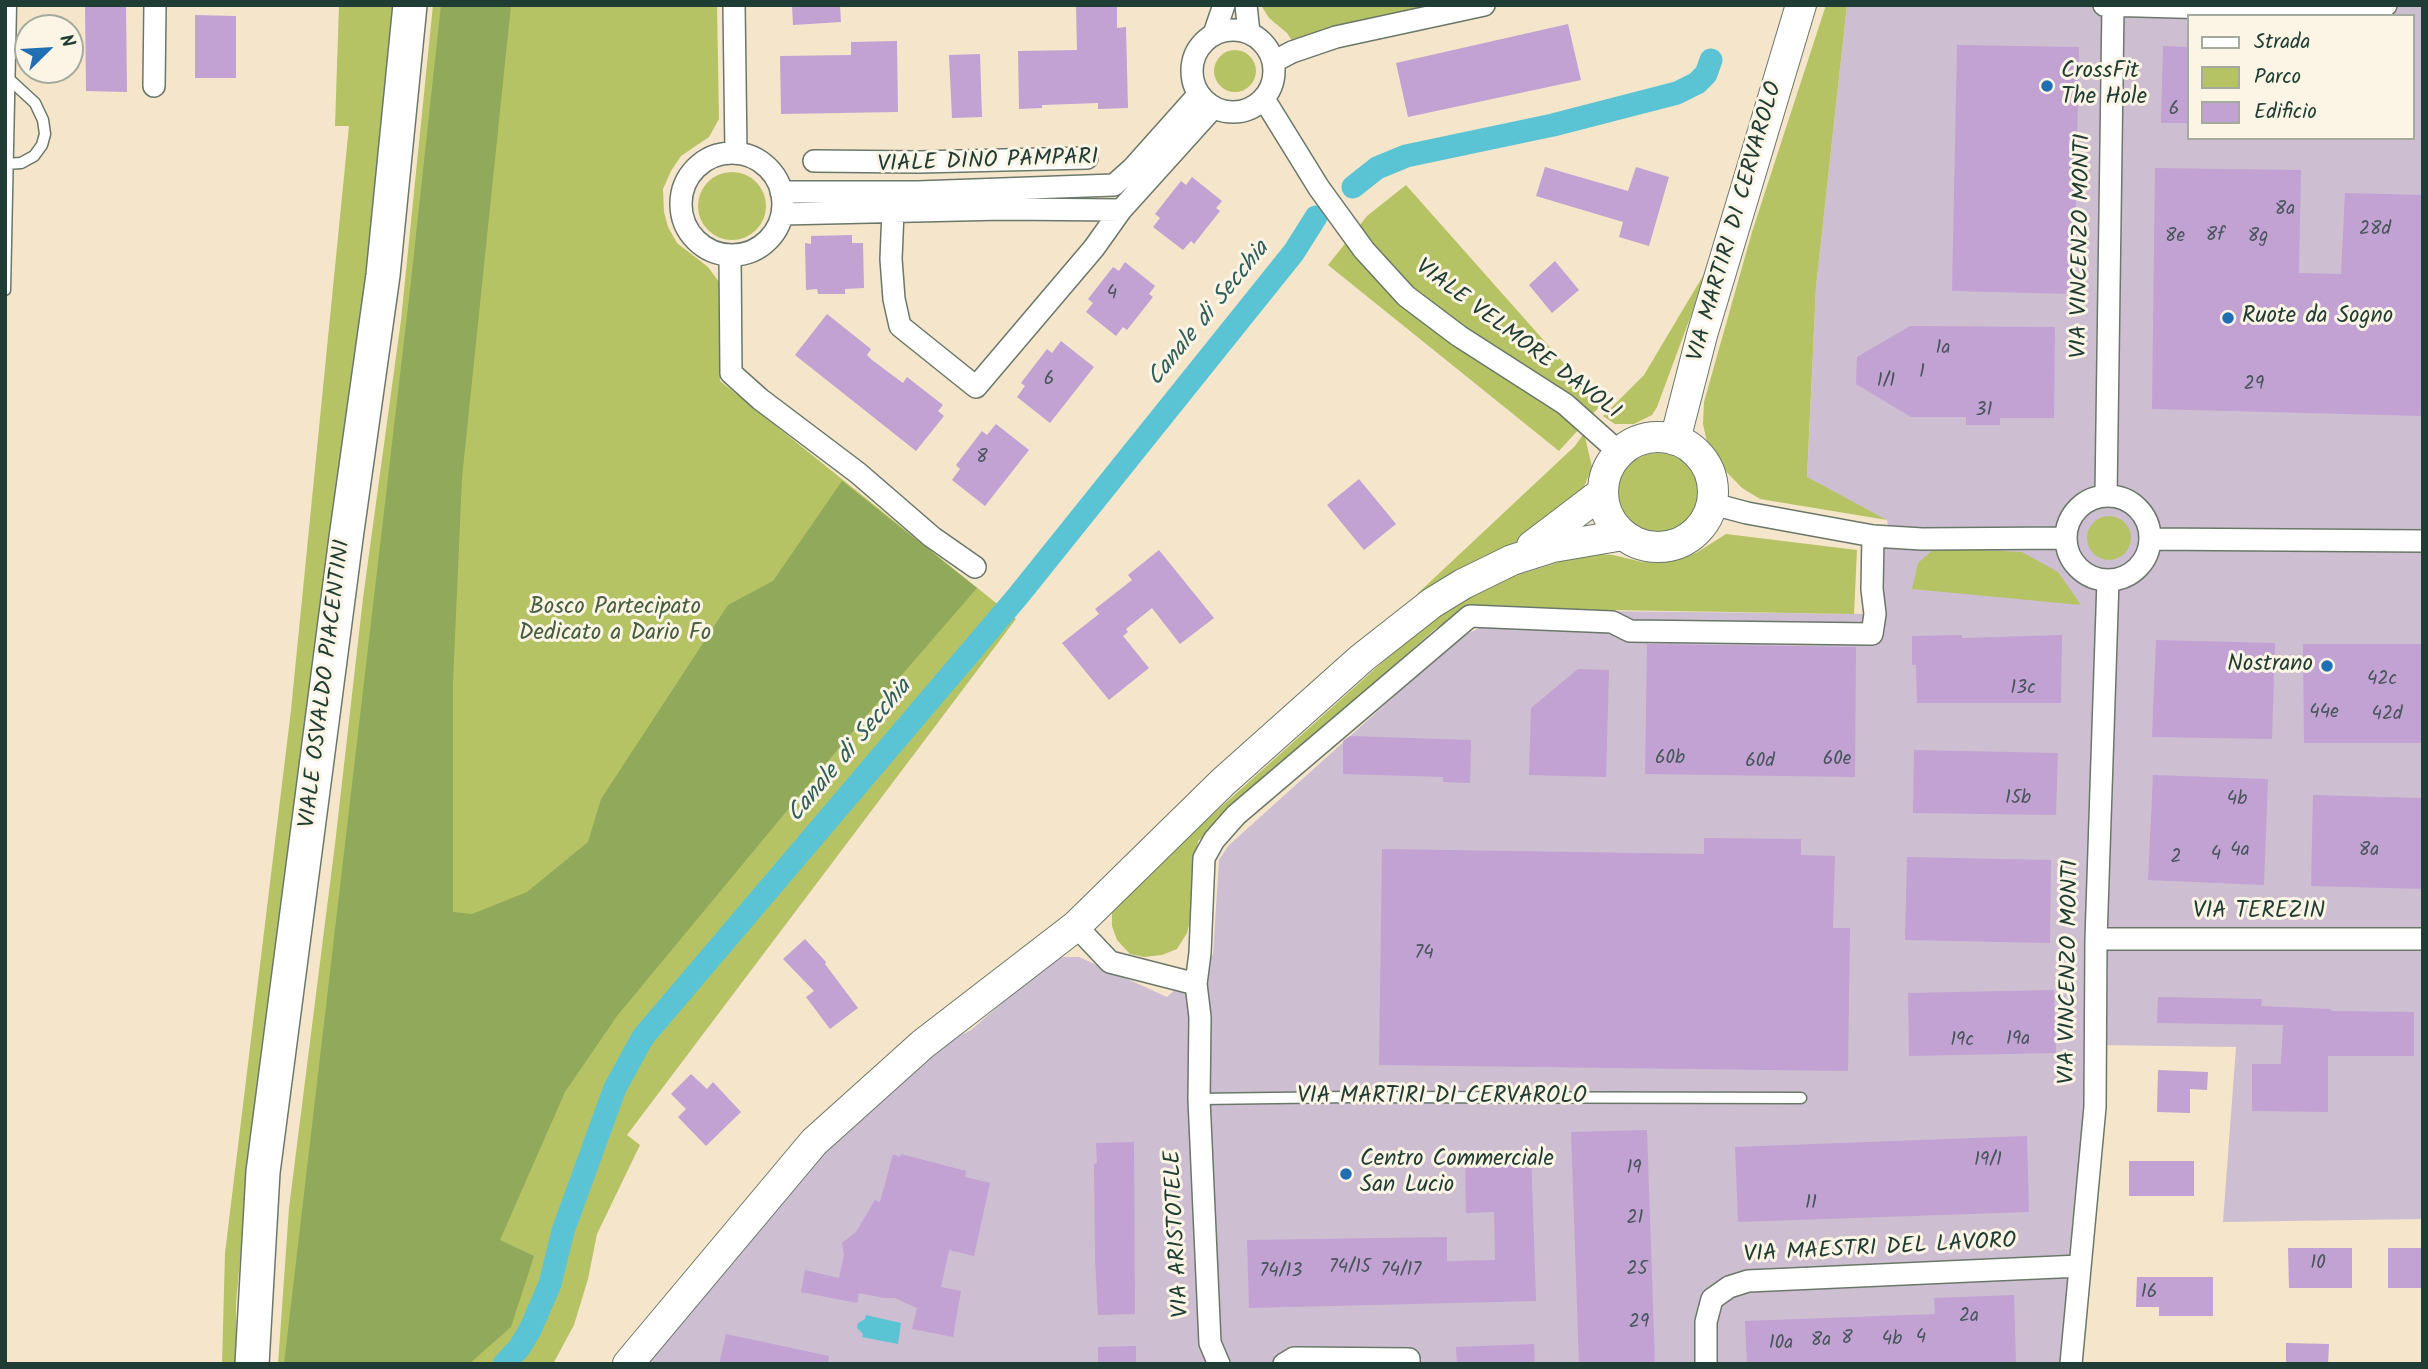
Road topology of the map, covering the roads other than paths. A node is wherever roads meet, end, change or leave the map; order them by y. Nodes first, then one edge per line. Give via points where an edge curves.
1 (11, 5) edge
2 (155, 5) edge
3 (410, 5) edge
4 (734, 5) edge
5 (1224, 5) edge
6 (1245, 5) edge
7 (1484, 5) edge
8 (1801, 5) edge
9 (2104, 5) edge
10 (2386, 5) edge
11 (2113, 6) edge
12 (1249, 33) junction
13 (1214, 34) junction
14 (1273, 62) junction
15 (7, 81) edge
16 (154, 86) dead end
17 (1264, 99) junction
18 (1206, 101) junction
19 (736, 153) junction
20 (1087, 158) dead end
21 (814, 161) dead end
22 (919, 162) junction
23 (6, 164) edge
24 (781, 192) junction
25 (919, 192) junction
26 (1121, 210) junction
27 (893, 211) junction
28 (782, 214) junction
29 (730, 256) junction
30 (5, 290) edge
31 (1675, 440) junction
32 (1620, 453) junction
33 (1603, 492) junction
34 (2106, 496) junction
35 (1713, 504) junction
36 (1623, 535) junction
37 (1872, 536) junction
38 (2066, 538) junction
39 (2150, 539) junction
40 (2423, 541) edge
41 (1512, 560) junction
42 (975, 567) dead end
43 (2108, 580) junction
44 (1076, 926) junction
45 (2096, 939) junction
46 (2423, 939) edge
47 (1196, 984) junction
48 (1801, 1098) dead end
49 (1199, 1099) junction
50 (2080, 1266) junction
51 (252, 1364) edge
52 (628, 1364) edge
53 (1219, 1364) edge
54 (1284, 1364) edge
55 (1409, 1364) edge
56 (1706, 1364) edge
57 (2071, 1364) edge

1 - 15 lane
2 - 16 street
3 - 51 main road, VIALE OSVALDO PIACENTINI via 383,275 263,1171
4 - 19 street
5 - 13 street
6 - 12 street
7 - 14 street via 1336,37
8 - 31 main road, VIA MARTIRI DI CERVAROLO
9 - 11 street
10 - 11 street via 2356,12
11 - 34 street, VIA VINCENZO MONTI
12 - 13 street
12 - 14 street via 1266,46
13 - 18 street via 1203,42 1192,63 1191,77
14 - 17 street via 1274,75
15 - 23 lane
15 - 23 lane via 36,103 45,134 34,156
17 - 18 street via 1238,112 1227,112
17 - 32 street, VIALE VELMORE DAVOLI via 1319,188 1364,250 1406,296 1459,336 1566,404
18 - 25 street, VIALE DINO PAMPARI via 1114,185
18 - 26 street, VIALE DINO PAMPARI
19 - 24 street via 765,165
19 - 29 street via 719,154 698,166 684,185 681,201 689,232 700,244
20 - 22 street
21 - 22 street
22 - 25 street
23 - 30 lane
24 - 25 street, VIALE DINO PAMPARI
24 - 28 street
26 - 27 street, VIALE DINO PAMPARI
26 - 27 street, VIALE DINO PAMPARI via 976,387 901,326 891,259
27 - 28 street, VIALE DINO PAMPARI
28 - 29 street via 777,228 758,248
29 - 42 street via 731,373
31 - 32 main road via 1646,439
31 - 35 main road via 1706,465
32 - 33 main road via 1608,471
33 - 36 main road via 1608,515
33 - 41 main road
34 - 38 street via 2082,505 2067,525
34 - 39 street via 2120,498 2142,513
35 - 36 main road via 1702,526 1684,542 1652,548
35 - 37 street
36 - 41 main road via 1553,547
37 - 38 street
37 - 47 street via 1872,634 1630,631 1612,622 1470,616 1236,815 1214,840 1204,858
38 - 43 street via 2073,563 2095,578
39 - 40 street
39 - 43 street via 2142,564 2121,579
41 - 44 main road via 1432,603 1362,658 1223,782
43 - 45 street, VIA VINCENZO MONTI
44 - 47 street via 1110,962
44 - 52 main road via 922,1044 814,1142
45 - 46 street, VIA TEREZIN
45 - 50 street, VIA VINCENZO MONTI via 2095,1107
47 - 49 street
48 - 49 lane, VIA MARTIRI DI CERVAROLO
49 - 53 street, VIA ARISTOTELE via 1210,1343
50 - 56 street, VIA MAESTRI DEL LAVORO via 1748,1281 1712,1299 1706,1322
50 - 57 street, VIA VINCENZO MONTI
54 - 55 street via 1294,1358 1409,1359

